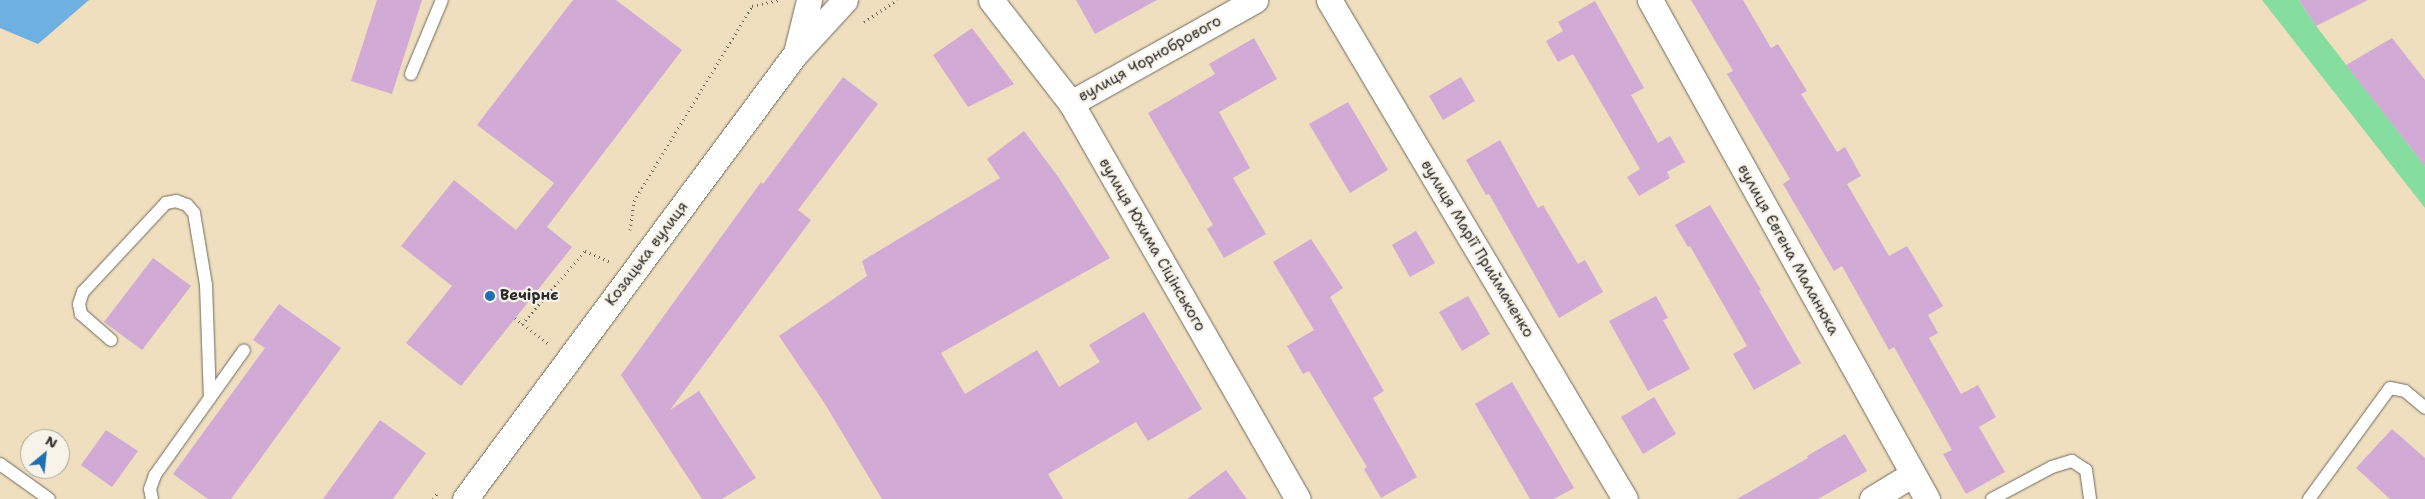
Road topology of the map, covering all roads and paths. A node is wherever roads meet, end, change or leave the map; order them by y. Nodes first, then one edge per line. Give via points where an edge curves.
1 (442, 0) edge
2 (778, 0) edge
3 (809, 0) edge
4 (845, 0) edge
5 (991, 0) edge
6 (1255, 0) edge
7 (1329, 0) edge
8 (1650, 0) edge
9 (796, 53) junction
10 (411, 74) dead end
11 (1071, 103) junction
12 (630, 234) dead end
13 (606, 270) dead end
14 (515, 318) dead end
15 (522, 324) junction
16 (556, 337) dead end
17 (111, 340) dead end
18 (244, 350) dead end
19 (210, 398) junction
20 (2425, 408) edge
21 (0, 464) edge
22 (1913, 474) junction
23 (439, 491) dead end
24 (48, 499) edge
25 (152, 499) edge
26 (433, 499) edge
27 (465, 499) edge
28 (1298, 499) edge
29 (1625, 499) edge
30 (1872, 499) edge
31 (1927, 499) edge
32 (1992, 499) edge
33 (2090, 499) edge
34 (2309, 499) edge

1 - 10 lane
2 - 12 path via 752,6 634,201
3 - 9 street, Козацька вулиця
4 - 9 street
5 - 11 street, вулиця Юхима Сіцінського
6 - 11 street, вулиця Чорнобрового
7 - 29 street, вулиця Марії Приймаченко
8 - 22 street, вулиця Євгена Маланюка
9 - 27 street, Козацька вулиця
11 - 28 street, вулиця Юхима Сіцінського
13 - 15 path via 612,262 585,251
14 - 15 path
15 - 16 path via 550,345
17 - 19 lane via 82,314 79,304 83,292 166,203 176,201 187,205 194,213 206,286
18 - 19 lane
19 - 25 lane via 156,475 150,489
20 - 34 lane via 2405,391 2390,388
21 - 24 lane
22 - 30 street
22 - 31 street, вулиця Євгена Маланюка
23 - 26 path
32 - 33 lane via 2052,467 2072,461 2086,470

